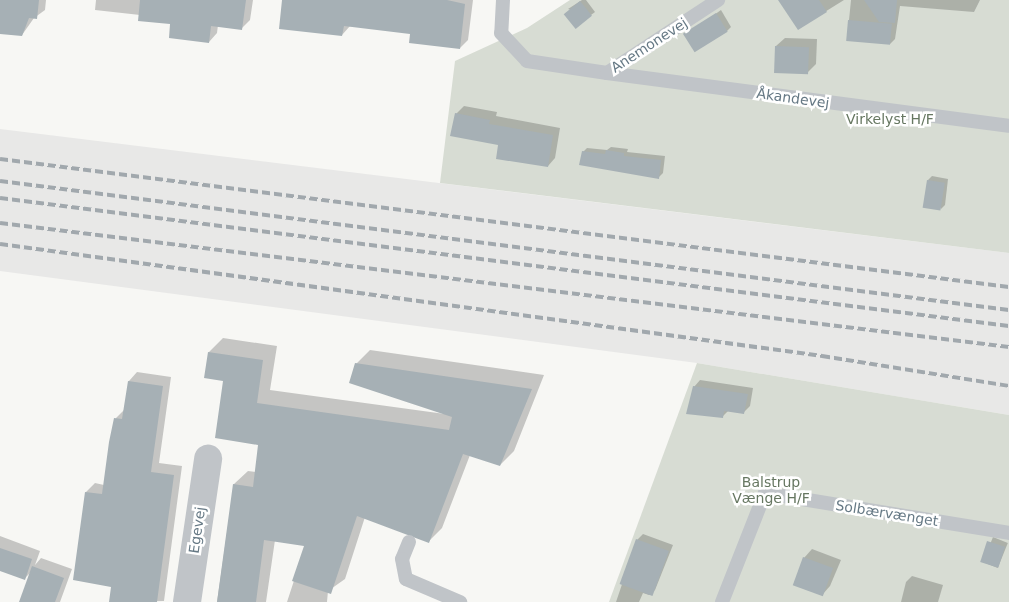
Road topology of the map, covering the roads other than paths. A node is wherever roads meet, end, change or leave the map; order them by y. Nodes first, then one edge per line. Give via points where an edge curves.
1 (503, 0) edge
2 (718, 0) edge
3 (608, 73) junction
4 (1009, 126) edge
5 (208, 459) dead end
6 (1009, 533) edge
7 (409, 542) dead end
8 (187, 602) edge
9 (460, 602) edge
10 (722, 602) edge

1 - 3 lane, Anemonevej via 501,33 528,61
2 - 3 lane, Anemonevej
3 - 4 lane, Åkandevej
5 - 8 street, Egevej
6 - 10 lane, Solbærvænget via 765,493
7 - 9 lane via 402,559 406,579

